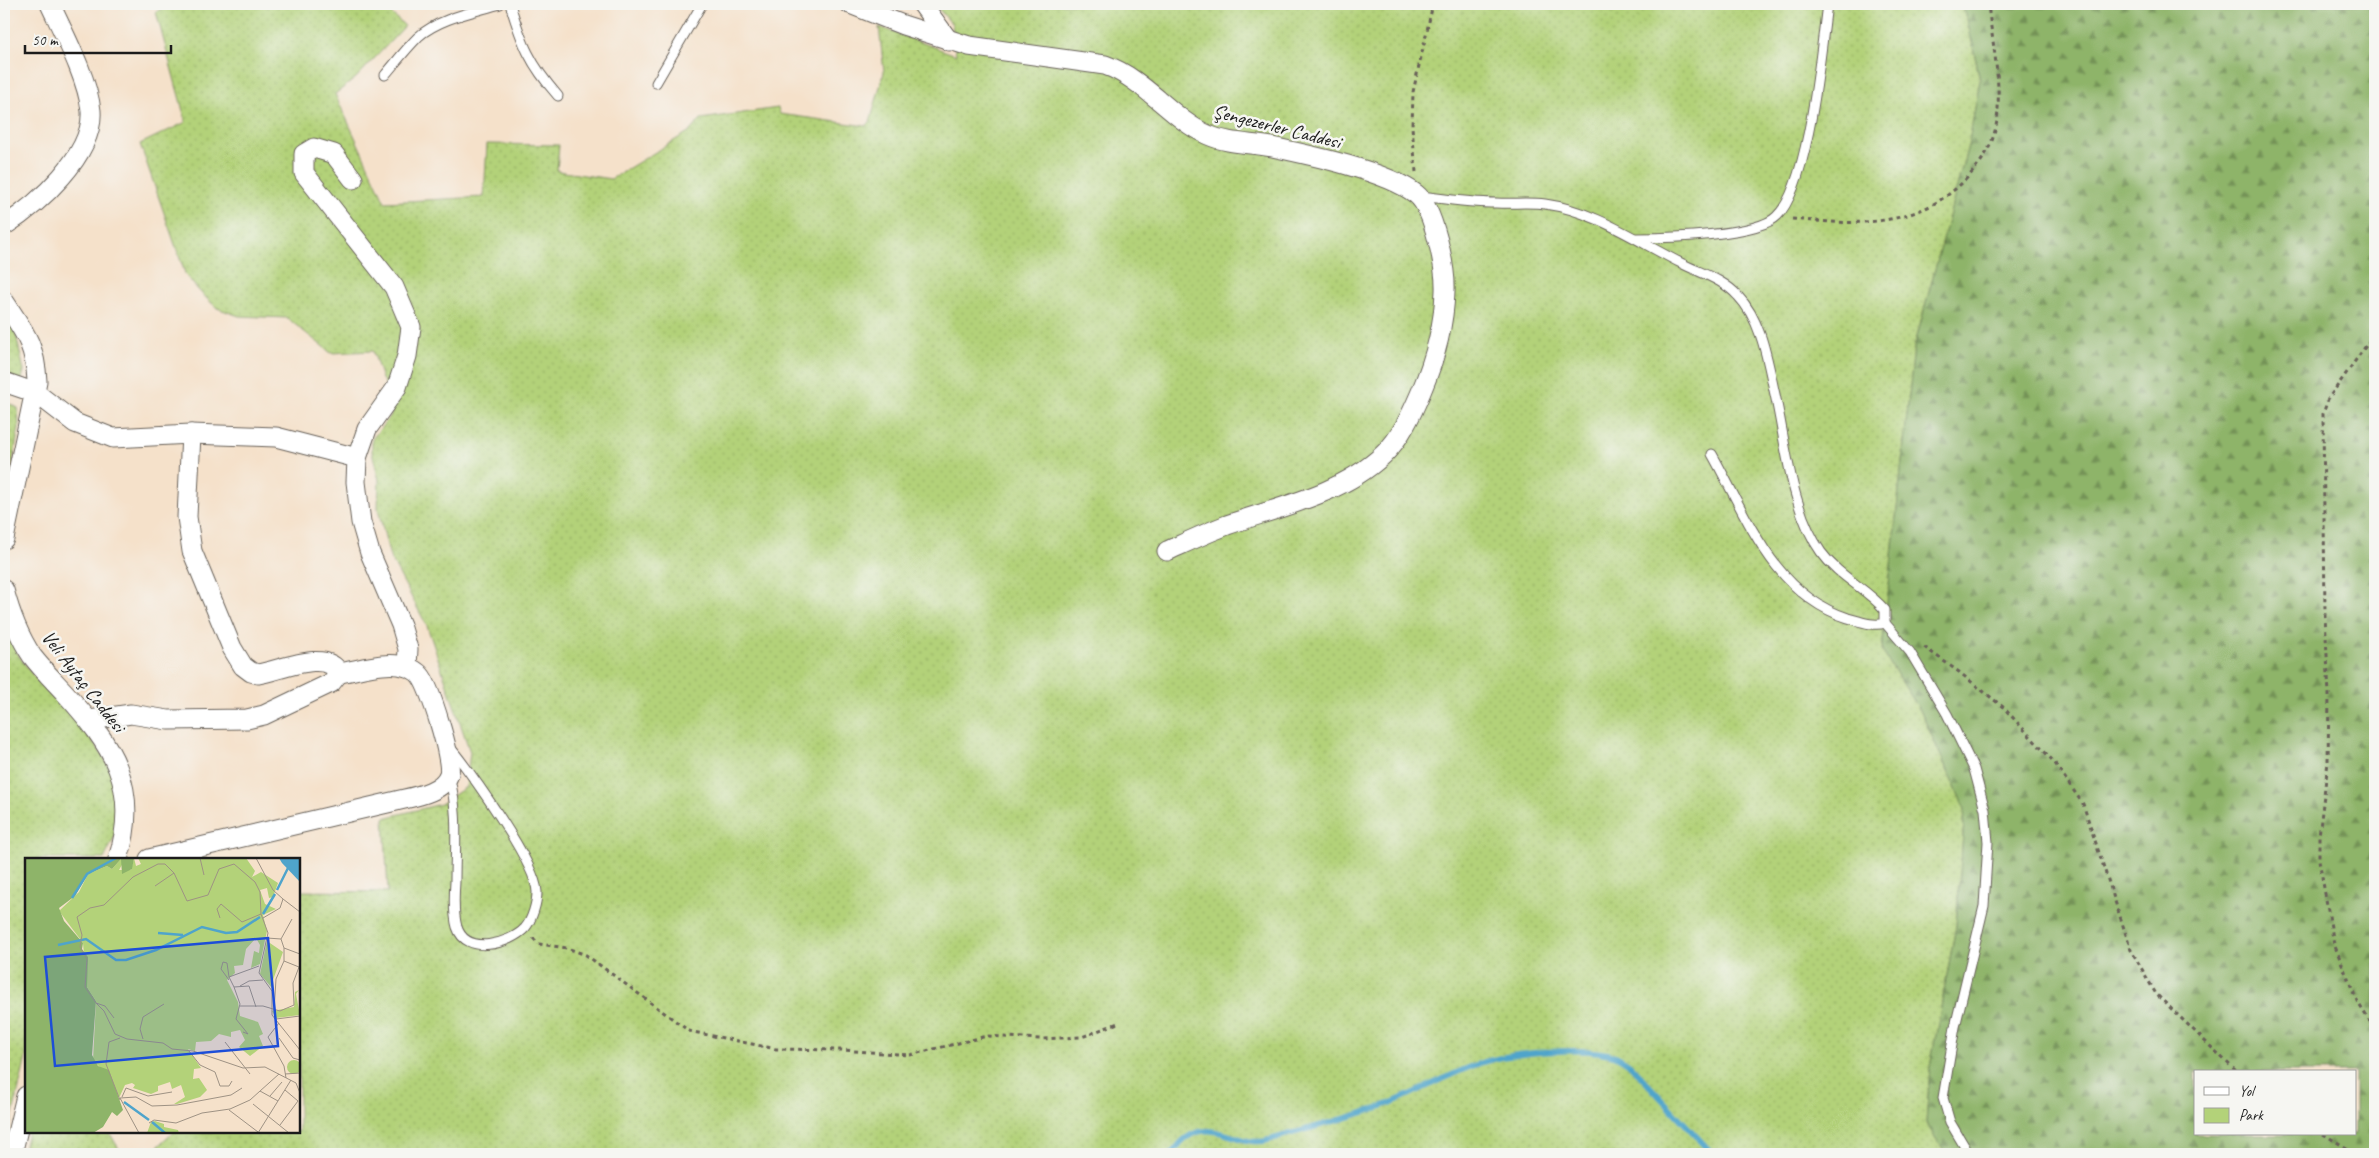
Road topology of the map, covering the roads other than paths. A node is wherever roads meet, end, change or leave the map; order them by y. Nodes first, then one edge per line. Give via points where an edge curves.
1 (50, 4) edge
2 (500, 4) edge
3 (510, 4) edge
4 (702, 4) edge
5 (850, 4) edge
6 (922, 4) edge
7 (1827, 4) edge
8 (948, 41) junction
9 (385, 75) dead end
10 (656, 83) dead end
11 (558, 96) dead end
12 (353, 179) dead end
13 (1418, 195) junction
14 (4, 226) edge
15 (1635, 238) junction
16 (4, 302) edge
17 (5, 385) edge
18 (36, 393) junction
19 (191, 434) junction
20 (1712, 454) dead end
21 (357, 458) junction
22 (4, 539) edge
23 (1167, 551) dead end
24 (4, 590) edge
25 (1885, 623) junction
26 (407, 667) junction
27 (339, 673) junction
28 (90, 720) junction
29 (444, 739) junction
30 (449, 774) junction
31 (118, 858) edge
32 (153, 858) edge
33 (25, 1100) edge
34 (12, 1154) edge
35 (1969, 1154) edge

1 - 14 street via 87,91 91,112 89,131 83,146 61,175 25,212
2 - 9 lane via 429,29
3 - 11 lane via 521,40 537,72
4 - 10 lane
5 - 8 street, Şengezerler Caddesi
6 - 8 street
7 - 15 lane via 1808,132 1793,188 1777,217 1764,224 1695,237
8 - 13 street, Şengezerler Caddesi via 1105,65 1137,82 1197,130 1211,136 1365,171 1395,181
12 - 21 street via 334,154 314,148 304,154 304,173 394,287 411,326 407,356 397,387 367,429
13 - 15 lane via 1494,204 1546,204 1586,214
13 - 23 street via 1437,237 1443,260 1444,309 1437,352 1416,403 1396,440 1373,464 1339,484 1206,533
15 - 25 lane via 1739,296 1755,322 1766,354 1791,474 1812,536 1840,574 1880,604 1885,610
16 - 18 street via 30,341 36,359
17 - 18 street
18 - 19 street via 75,423 113,438
18 - 22 street
19 - 21 street via 276,437
19 - 27 street via 187,517 192,551 232,648 243,666 258,674 310,662 328,662 336,666
20 - 25 lane via 1751,532 1794,586 1842,616 1869,623
21 - 26 street via 361,522 370,553 401,625 408,649
24 - 28 street, Veli Aytaç Caddesi via 9,612 33,656
25 - 35 lane via 1910,652 1947,714 1974,769 1985,810 1988,842 1984,906 1954,1027 1943,1098 1950,1122
26 - 27 street via 391,665
26 - 29 street via 420,675
27 - 28 street via 331,683 272,712 247,719 168,720 131,714
28 - 31 street, Veli Aytaç Caddesi via 106,743 120,773 127,799 128,820
29 - 30 street
29 - 30 lane via 485,795 533,876 537,892 525,928 504,941 488,945 474,943 458,928 454,890 456,809
30 - 32 street via 434,789 419,795
33 - 34 street

